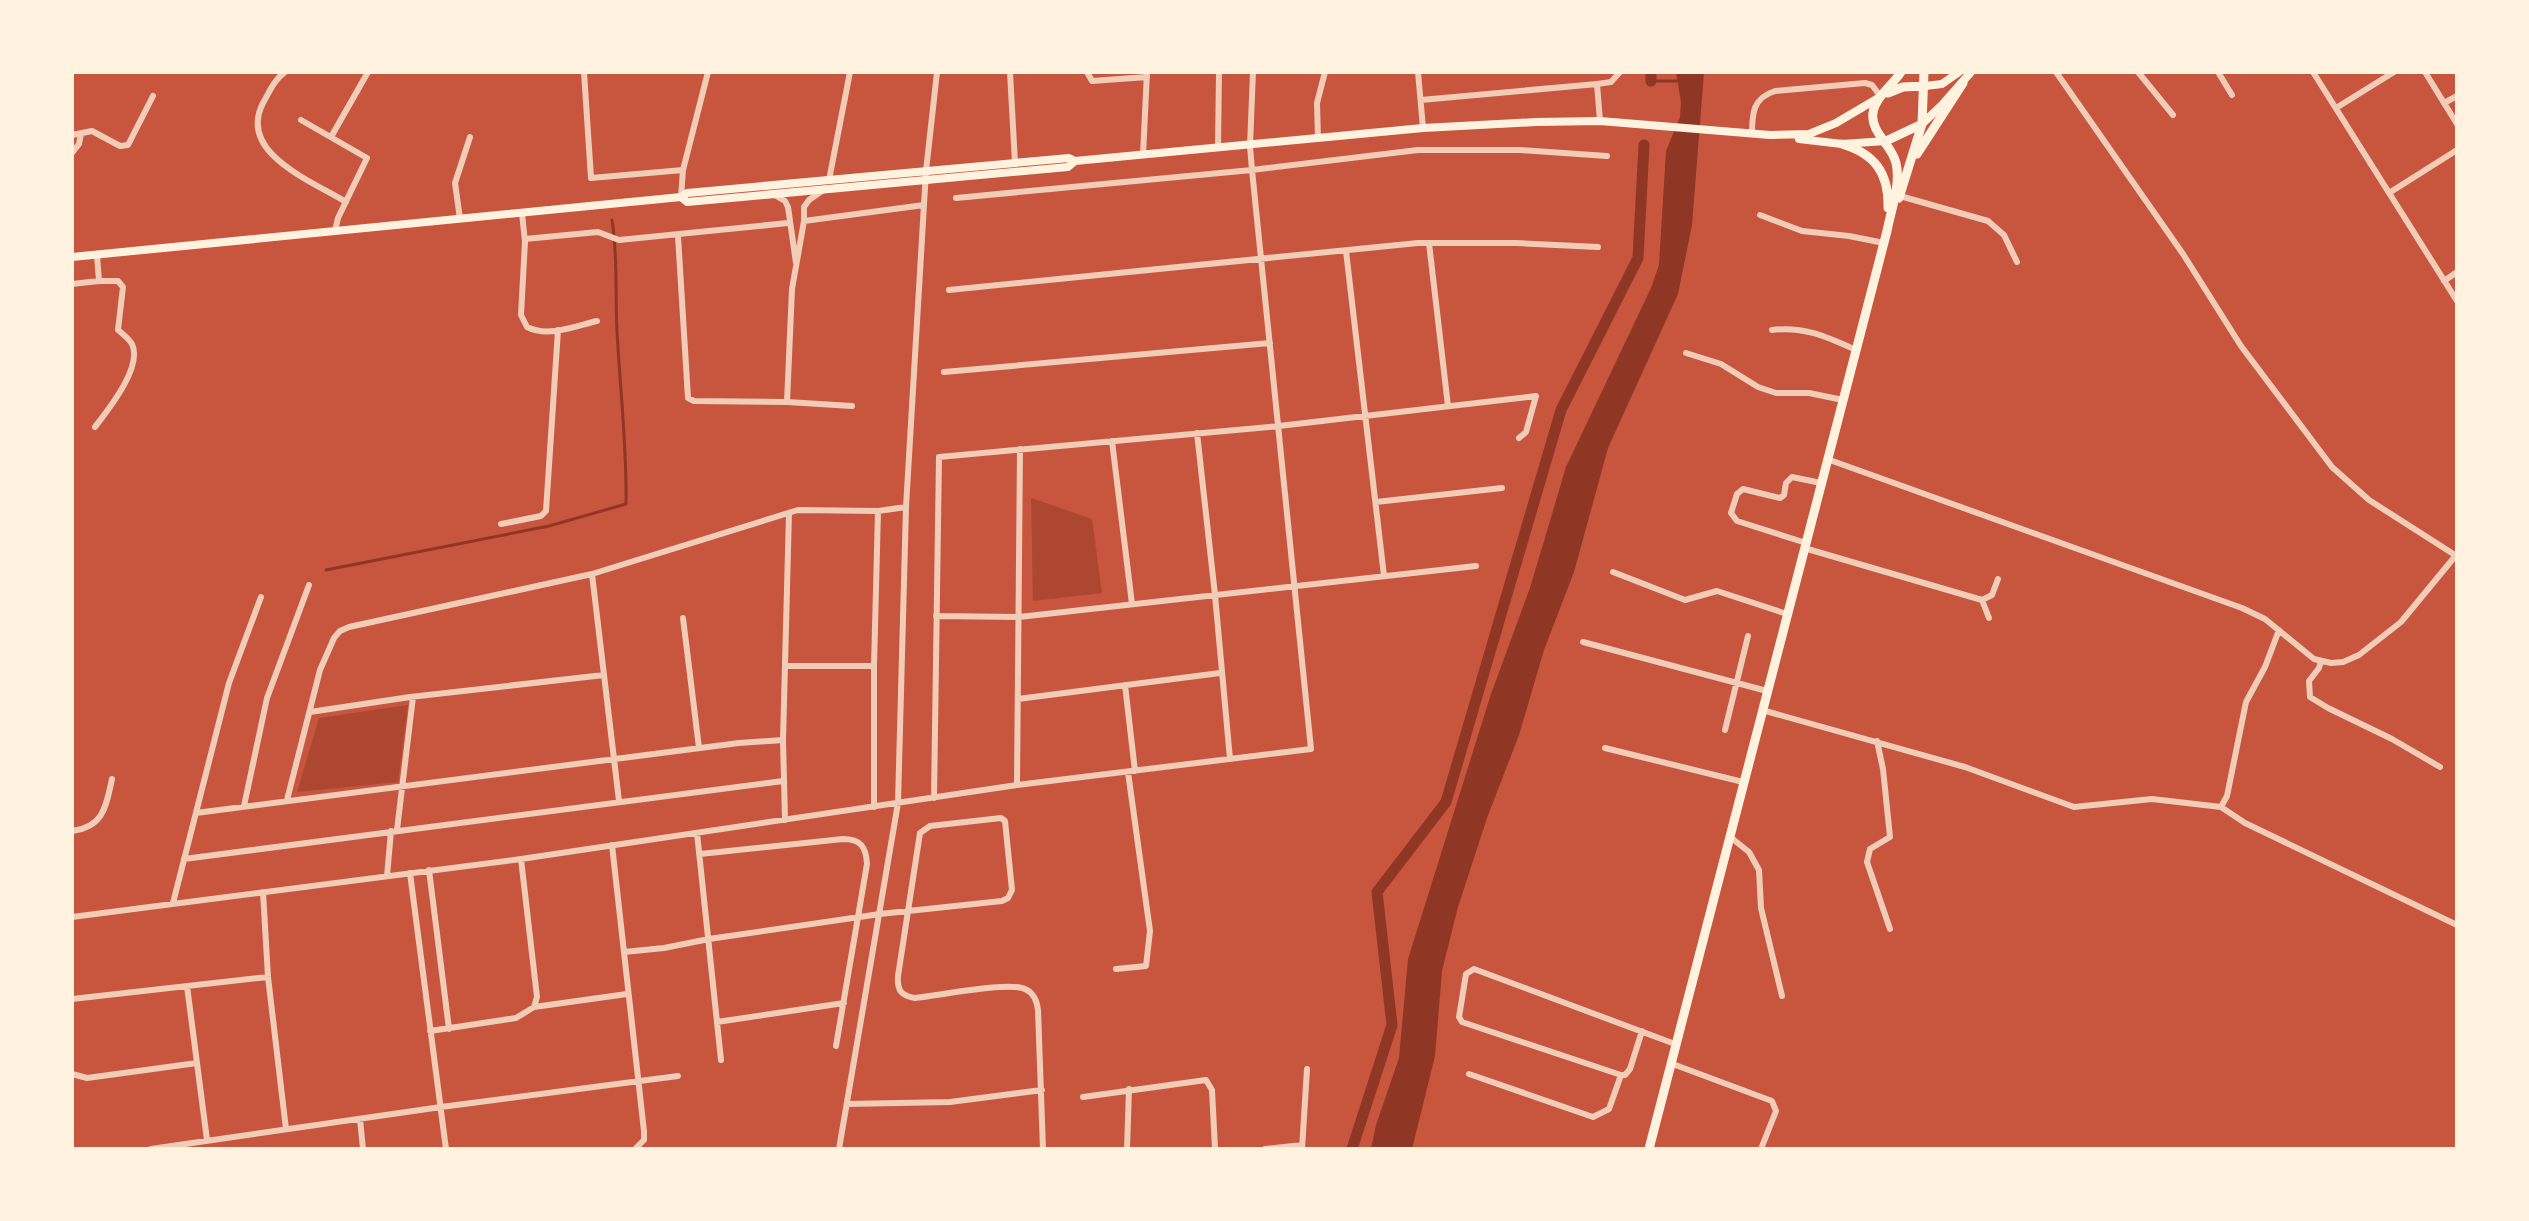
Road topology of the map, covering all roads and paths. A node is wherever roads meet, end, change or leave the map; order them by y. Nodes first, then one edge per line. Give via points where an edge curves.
1 (285, 72) edge
2 (368, 72) edge
3 (584, 72) edge
4 (708, 72) edge
5 (850, 72) edge
6 (937, 72) edge
7 (1010, 72) edge
8 (1087, 72) edge
9 (1219, 72) edge
10 (1253, 72) edge
11 (1325, 72) edge
12 (1418, 72) edge
13 (1620, 72) edge
14 (1901, 72) edge
15 (1924, 72) edge
16 (1959, 72) edge
17 (1971, 72) edge
18 (2056, 72) edge
19 (2138, 72) edge
20 (2218, 72) edge
21 (2313, 72) edge
22 (2394, 72) edge
23 (2425, 72) edge
24 (1147, 74) edge
25 (1963, 83) junction
26 (1597, 84) junction
27 (1925, 86) junction
28 (2232, 95) dead end
29 (153, 96) dead end
30 (2457, 96) edge
31 (1881, 97) junction
32 (1421, 100) junction
33 (2444, 103) junction
34 (2336, 108) junction
35 (2173, 115) dead end
36 (301, 120) dead end
37 (1600, 121) junction
38 (1922, 124) junction
39 (2457, 124) edge
40 (1423, 128) junction
41 (81, 134) junction
42 (1752, 134) junction
43 (72, 135) edge
44 (1770, 135) junction
45 (331, 137) junction
46 (470, 137) dead end
47 (1318, 139) junction
48 (1886, 141) junction
49 (1842, 144) junction
50 (1250, 146) junction
51 (1218, 149) junction
52 (2457, 150) edge
53 (72, 153) edge
54 (1143, 155) junction
55 (1607, 156) dead end
56 (1075, 161) junction
57 (1015, 163) junction
58 (683, 170) junction
59 (1252, 170) junction
60 (1907, 173) junction
61 (925, 176) junction
62 (827, 185) junction
63 (2389, 193) junction
64 (773, 194) junction
65 (1900, 196) junction
66 (681, 197) junction
67 (956, 198) dead end
68 (346, 202) junction
69 (924, 205) junction
70 (522, 213) junction
71 (1760, 215) dead end
72 (460, 219) junction
73 (804, 221) junction
74 (788, 223) junction
75 (335, 231) junction
76 (1887, 231) junction
77 (678, 236) junction
78 (525, 239) junction
79 (1429, 243) junction
80 (1884, 243) junction
81 (1598, 247) dead end
82 (1346, 251) junction
83 (97, 255) junction
84 (72, 257) edge
85 (1262, 261) junction
86 (2017, 262) dead end
87 (796, 266) junction
88 (2457, 272) edge
89 (99, 281) junction
90 (2444, 281) junction
91 (72, 284) edge
92 (949, 290) dead end
93 (2457, 301) edge
94 (597, 321) dead end
95 (558, 330) junction
96 (1772, 330) dead end
97 (1270, 343) junction
98 (1856, 350) junction
99 (1686, 353) dead end
100 (944, 372) dead end
101 (1843, 400) junction
102 (787, 402) junction
103 (852, 406) dead end
104 (1448, 406) junction
105 (1367, 416) junction
106 (1279, 426) junction
107 (95, 427) dead end
108 (1197, 433) junction
109 (1519, 438) dead end
110 (1112, 441) junction
111 (1020, 449) junction
112 (1827, 459) junction
113 (1821, 483) junction
114 (1502, 488) dead end
115 (1376, 502) junction
116 (906, 507) junction
117 (878, 511) junction
118 (789, 513) junction
119 (501, 524) dead end
120 (1805, 545) junction
121 (2456, 554) edge
122 (1476, 566) dead end
123 (1613, 572) dead end
124 (592, 574) junction
125 (1384, 576) junction
126 (1998, 579) dead end
127 (309, 585) dead end
128 (1296, 586) junction
129 (1215, 595) junction
130 (261, 597) dead end
131 (1982, 600) junction
132 (1132, 604) junction
133 (1787, 614) junction
134 (936, 616) junction
135 (1019, 617) junction
136 (683, 618) dead end
137 (1989, 618) dead end
138 (2279, 630) junction
139 (1748, 636) dead end
140 (1583, 642) dead end
141 (2321, 661) junction
142 (785, 666) junction
143 (874, 666) junction
144 (1220, 673) junction
145 (604, 675) junction
146 (1737, 683) junction
147 (1125, 685) junction
148 (1767, 691) junction
149 (413, 697) junction
150 (1018, 699) junction
151 (1762, 710) junction
152 (310, 712) junction
153 (1725, 730) dead end
154 (783, 740) junction
155 (1877, 741) junction
156 (699, 748) junction
157 (1605, 748) dead end
158 (615, 759) junction
159 (1230, 759) junction
160 (2440, 767) dead end
161 (1131, 771) junction
162 (112, 779) dead end
163 (783, 781) junction
164 (1743, 782) junction
165 (1017, 785) junction
166 (403, 786) junction
167 (934, 798) junction
168 (287, 800) junction
169 (619, 801) junction
170 (2224, 801) junction
171 (898, 803) junction
172 (244, 806) junction
173 (874, 807) junction
174 (196, 813) junction
175 (785, 820) junction
176 (72, 831) edge
177 (394, 831) junction
178 (697, 833) junction
179 (1729, 836) junction
180 (612, 845) junction
181 (700, 854) junction
182 (184, 859) junction
183 (521, 859) junction
184 (429, 870) junction
185 (410, 873) junction
186 (387, 876) junction
187 (263, 892) junction
188 (173, 903) junction
189 (907, 912) junction
190 (880, 914) junction
191 (72, 917) edge
192 (857, 918) junction
193 (2457, 925) edge
194 (1890, 929) dead end
195 (709, 939) junction
196 (624, 952) junction
197 (1116, 969) dead end
198 (268, 977) junction
199 (187, 986) junction
200 (627, 994) junction
201 (1782, 996) dead end
202 (72, 999) edge
203 (844, 1003) junction
204 (534, 1007) junction
205 (717, 1022) junction
206 (449, 1029) junction
207 (430, 1031) junction
208 (1642, 1031) junction
209 (1675, 1044) junction
210 (836, 1046) dead end
211 (721, 1060) dead end
212 (197, 1063) junction
213 (1670, 1063) junction
214 (1307, 1069) dead end
215 (72, 1074) edge
216 (1469, 1074) dead end
217 (1621, 1075) junction
218 (678, 1076) dead end
219 (637, 1082) junction
220 (1129, 1089) junction
221 (1042, 1090) junction
222 (1083, 1097) dead end
223 (847, 1104) junction
224 (441, 1107) junction
225 (360, 1119) junction
226 (286, 1129) junction
227 (207, 1140) junction
228 (1302, 1147) edge
229 (151, 1149) edge
230 (363, 1149) edge
231 (446, 1149) edge
232 (635, 1149) edge
233 (839, 1149) edge
234 (1043, 1149) edge
235 (1127, 1149) edge
236 (1215, 1149) edge
237 (1265, 1149) edge
238 (1649, 1149) edge
239 (1761, 1149) edge

1 - 68 street via 276,78 259,111 261,141 287,167
2 - 45 street
3 - 58 street via 591,178
4 - 58 street
5 - 62 street
6 - 61 street
7 - 57 street
8 - 24 street via 1092,81
9 - 51 street
10 - 50 street
11 - 47 street via 1317,103
12 - 32 street
13 - 26 street via 1611,82
14 - 31 main road
15 - 27 main road
16 - 27 main road via 1942,84
17 - 25 main road
18 - 121 street via 2241,346 2332,467 2369,500
19 - 35 street
20 - 28 street
21 - 34 street
22 - 34 street
23 - 33 street
24 - 54 street
25 - 38 main road
25 - 60 main road
26 - 32 street
26 - 37 street
27 - 31 main road via 1903,87
27 - 38 main road
29 - 41 street via 128,145 92,131
30 - 33 street
31 - 42 street via 1865,83 1775,91 1754,106
31 - 44 main road via 1822,130
31 - 48 main road via 1872,115
32 - 40 street
33 - 39 street
34 - 63 street
36 - 45 street
37 - 40 main road
37 - 42 main road
38 - 48 main road
38 - 60 main road
40 - 47 main road
41 - 43 street
41 - 53 street
42 - 44 main road
44 - 49 main road
45 - 68 street via 367,158
46 - 72 street via 455,183
47 - 50 main road
48 - 49 main road
48 - 76 main road via 1898,179
49 - 76 main road via 1867,154 1882,174
50 - 51 main road
50 - 59 street
51 - 54 main road
52 - 63 street
54 - 56 main road
55 - 59 street via 1418,150
56 - 57 main road
56 - 61 main road via 1068,167
57 - 61 main road
58 - 66 street
59 - 67 street
59 - 85 street
60 - 65 main road
61 - 62 main road
61 - 69 street
62 - 64 main road
62 - 66 main road
62 - 73 street via 804,207
63 - 90 street
64 - 66 main road via 687,202
64 - 74 street via 785,201
65 - 76 main road
65 - 86 street via 1988,221 2004,235
66 - 70 main road
68 - 75 street
69 - 73 street
69 - 116 street
70 - 72 main road
70 - 78 street
71 - 80 street via 1802,231
72 - 75 main road
73 - 87 street
74 - 77 street
74 - 87 street
75 - 83 main road
76 - 80 main road
77 - 78 street via 619,240 598,232
77 - 102 street via 688,398
78 - 95 street via 523,321 533,330
79 - 81 street
79 - 82 street
79 - 104 street
80 - 98 main road
82 - 85 street
82 - 105 street
83 - 84 main road
83 - 89 street
85 - 92 street
85 - 97 street
87 - 102 street
88 - 90 street
89 - 91 street
89 - 107 street via 118,281 123,287 118,330 131,343 133,354 126,385
90 - 93 street
94 - 95 street
95 - 119 street via 546,511
96 - 98 street via 1812,331
97 - 100 street
97 - 106 street
98 - 101 main road
99 - 101 street via 1721,364 1776,393
101 - 112 main road
102 - 103 street
104 - 105 street
104 - 109 street via 1536,396 1526,432
105 - 106 street
105 - 115 street
106 - 108 street
106 - 128 street
108 - 110 street
108 - 129 street
110 - 111 street
110 - 132 street
111 - 134 street via 939,457
111 - 135 street
112 - 113 main road
112 - 138 street via 2242,608
113 - 120 main road
113 - 120 street via 1792,477 1780,498 1743,489 1731,513 1737,521
114 - 115 street
115 - 125 street
116 - 117 street
116 - 171 street
117 - 118 street
117 - 143 street
118 - 124 street
118 - 142 street
120 - 131 street
120 - 133 main road
121 - 141 street via 2401,622 2351,659
122 - 125 street
123 - 133 street via 1685,600 1717,591
124 - 145 street
124 - 152 street via 340,631 320,670
125 - 128 street
126 - 131 street via 1992,595
127 - 172 street via 267,698
128 - 129 street
128 - 159 street via 1311,749
129 - 132 street
129 - 144 street
130 - 174 street via 229,683
131 - 137 street
132 - 135 street
133 - 148 main road
134 - 135 street
134 - 167 street
135 - 150 street
136 - 156 street
138 - 141 street
138 - 170 street via 2246,702
139 - 146 street
140 - 146 street
141 - 160 street via 2309,681 2310,697
142 - 143 street
142 - 154 street
143 - 173 street
144 - 147 street
144 - 159 street
145 - 149 street
145 - 158 street
146 - 148 street
146 - 153 street
147 - 150 street
147 - 161 street
148 - 151 main road
149 - 152 street
149 - 166 street
150 - 165 street
151 - 155 street
151 - 164 main road
152 - 168 street
154 - 156 street
154 - 163 street
155 - 170 street via 2074,807 2152,799
155 - 194 street via 1890,837 1870,849 1867,862
156 - 158 street
157 - 164 street
158 - 166 street
158 - 169 street
159 - 161 street
161 - 165 street
161 - 197 street via 1150,931 1146,966
162 - 176 street via 101,816
163 - 169 street
163 - 175 street
164 - 179 main road
165 - 167 street
166 - 168 street
166 - 177 street
167 - 171 street
168 - 172 street
169 - 177 street
170 - 193 street via 2245,823
171 - 173 street
171 - 190 street
172 - 174 street
173 - 175 street
174 - 182 street
175 - 178 street
177 - 182 street
177 - 186 street
178 - 180 street
178 - 181 street
179 - 201 street via 1749,852 1759,870 1761,908
179 - 209 main road
180 - 183 street
180 - 196 street
181 - 192 street via 857,840 865,848 867,864
181 - 195 street
182 - 188 street
183 - 184 street
183 - 204 street
184 - 185 street
184 - 206 street
185 - 186 street
185 - 207 street
186 - 187 street
187 - 188 street
187 - 198 street
188 - 191 street
189 - 189 street via 1008,898 1012,890 1005,821 990,818 924,828
189 - 190 street
189 - 221 street via 899,992 915,998 1013,986 1030,991 1038,1010
190 - 192 street
190 - 223 street
192 - 195 street
192 - 203 street
195 - 196 street
195 - 205 street
196 - 200 street
198 - 199 street
198 - 226 street
199 - 202 street
199 - 212 street
200 - 204 street
200 - 219 street
203 - 205 street
203 - 210 street
204 - 206 street via 516,1018
205 - 211 street
206 - 207 street
207 - 224 street
208 - 209 street
208 - 217 street via 1630,1069
208 - 217 street via 1474,969 1466,974 1462,1022
209 - 213 main road
212 - 215 street via 87,1078
212 - 227 street
213 - 238 main road
213 - 239 street via 1772,1101 1776,1111
214 - 228 street
216 - 217 street via 1593,1117 1609,1109
218 - 219 street
219 - 224 street
219 - 232 street via 644,1140
220 - 222 street
220 - 235 street
220 - 236 street via 1206,1080 1212,1090
221 - 223 street via 950,1102
221 - 234 street
223 - 233 street
224 - 225 street
224 - 231 street
225 - 226 street
225 - 230 street
226 - 227 street
227 - 229 street
228 - 237 street

